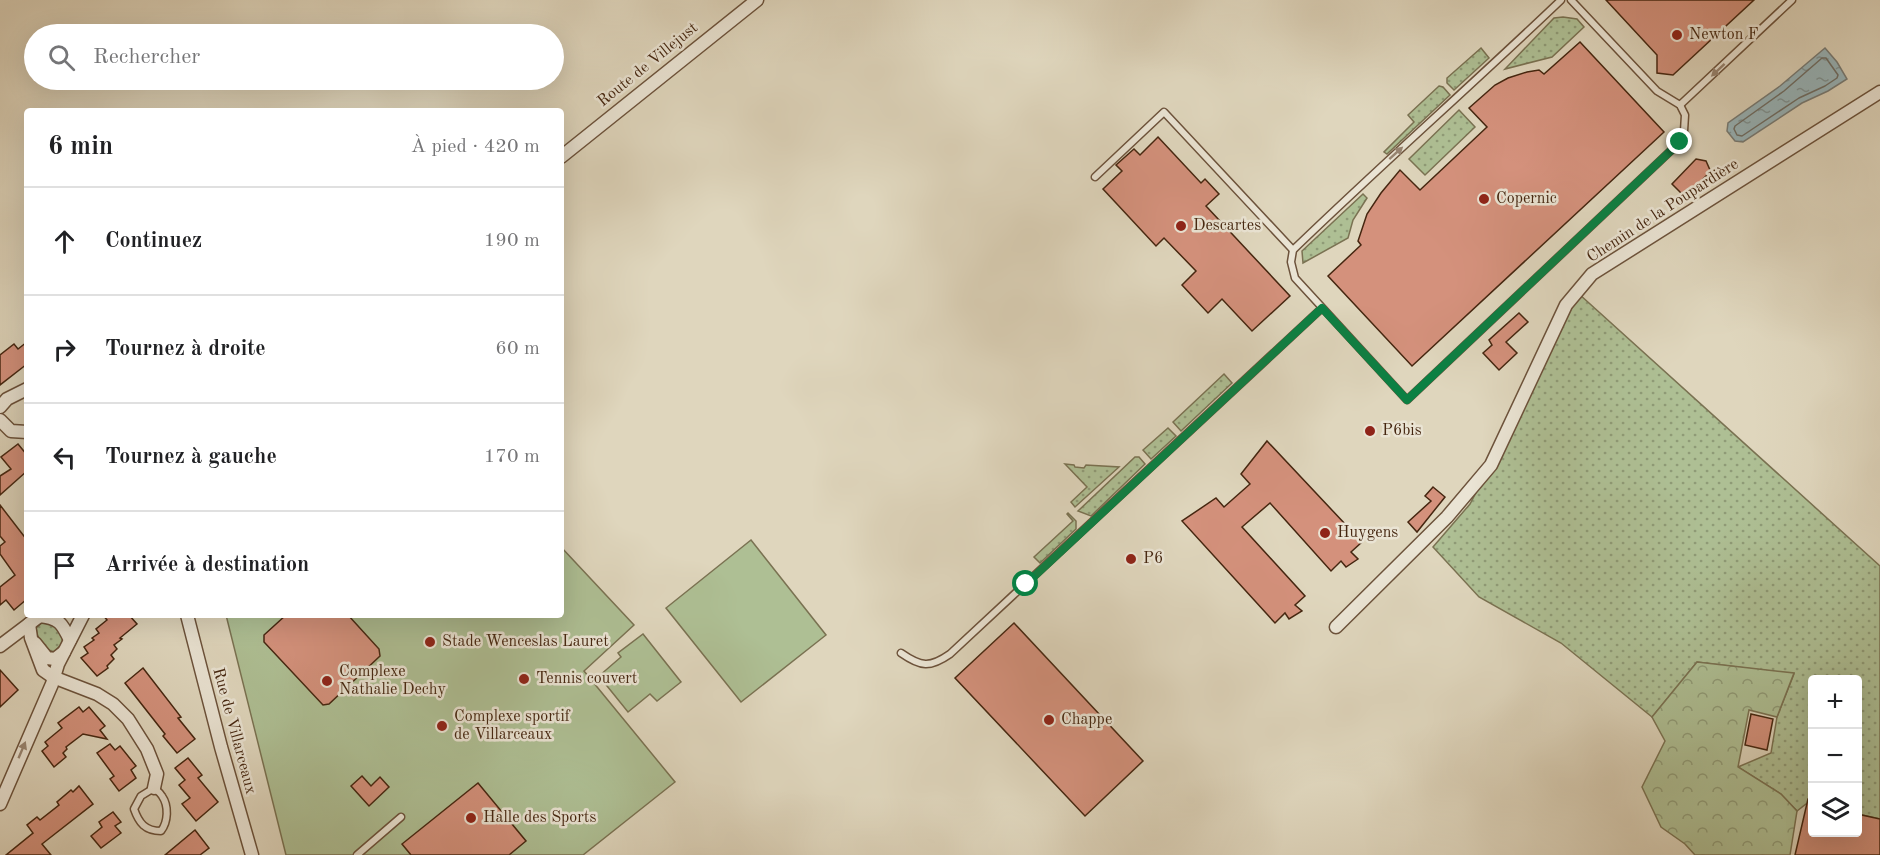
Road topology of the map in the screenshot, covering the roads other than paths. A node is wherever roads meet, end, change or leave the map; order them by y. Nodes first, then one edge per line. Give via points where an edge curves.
1 (757, 0) edge
2 (1561, 0) edge
3 (1571, 0) edge
4 (1791, 0) edge
5 (1880, 92) edge
6 (1680, 105) junction
7 (564, 155) edge
8 (1095, 177) dead end
9 (1293, 250) junction
10 (1322, 308) junction
11 (24, 390) edge
12 (0, 407) edge
13 (0, 420) edge
14 (24, 432) edge
15 (37, 618) edge
16 (81, 618) edge
17 (188, 618) edge
18 (1336, 627) dead end
19 (30, 638) junction
20 (70, 640) junction
21 (0, 646) edge
22 (64, 652) junction
23 (901, 653) dead end
24 (53, 677) junction
25 (154, 788) junction
26 (0, 804) edge
27 (401, 817) dead end
28 (252, 855) edge
29 (357, 855) edge

1 - 7 street, Route de Villejust
9 -> 2 lane
3 - 6 lane via 1657,91
4 -> 6 lane
5 - 18 street, Chemin de la Poupardière via 1592,274 1566,305 1491,465 1447,517
6 - 10 lane via 1685,115 1680,142 1407,400
8 - 9 lane via 1164,112
9 - 10 lane via 1294,278
10 - 23 lane via 950,654 938,663 923,665
11 - 12 street
13 - 14 street via 11,431
15 - 19 street
15 - 20 street via 53,618 63,625
15 - 21 street
16 - 20 street
17 - 28 street, Rue de Villarceaux
19 - 22 street via 47,658 55,659
19 - 24 street via 43,670
20 - 22 street
22 - 24 street
24 - 25 street via 97,694 128,719 157,774
26 -> 24 street
25 - 25 lane via 141,796 134,809 143,826 161,831 166,814 163,796
27 - 29 lane

